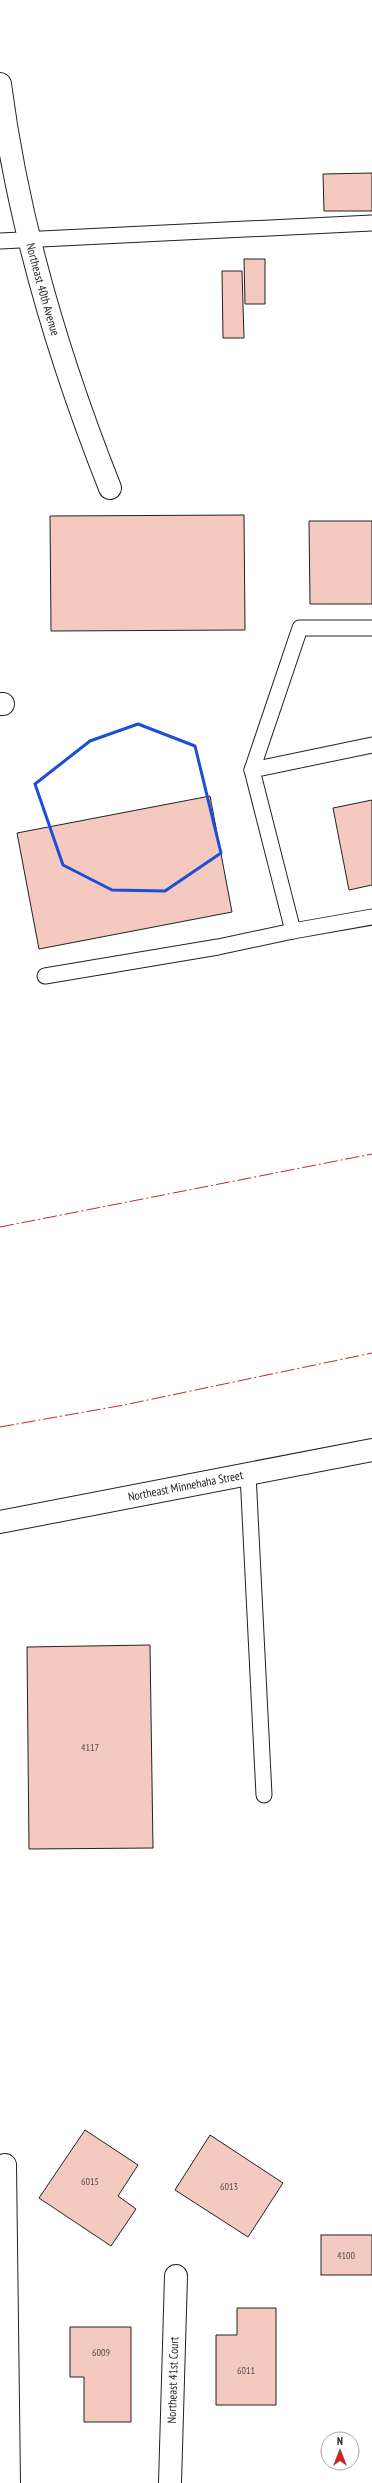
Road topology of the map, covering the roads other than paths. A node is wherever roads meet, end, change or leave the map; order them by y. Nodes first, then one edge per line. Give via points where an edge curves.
1 (0, 84) edge
2 (372, 223) edge
3 (29, 239) junction
4 (0, 240) edge
5 (110, 488) dead end
6 (372, 628) edge
7 (372, 745) edge
8 (252, 770) junction
9 (372, 917) edge
10 (293, 931) junction
11 (45, 976) dead end
12 (372, 1450) edge
13 (248, 1474) junction
14 (0, 1522) edge
15 (264, 1795) dead end
16 (5, 2165) dead end
17 (176, 2276) dead end
18 (8, 2483) edge
19 (170, 2483) edge

1 - 3 street, Northeast 40th Avenue via 8,143
2 - 3 lane
3 - 4 lane
3 - 5 street, Northeast 40th Avenue via 61,357
6 - 8 lane via 300,628
7 - 8 lane
8 - 10 lane
9 - 10 lane
10 - 11 lane via 218,947
12 - 13 street, Northeast Minnehaha Street
13 - 14 street, Northeast Minnehaha Street
13 - 15 lane
16 - 18 street
17 - 19 street, Northeast 41st Court

